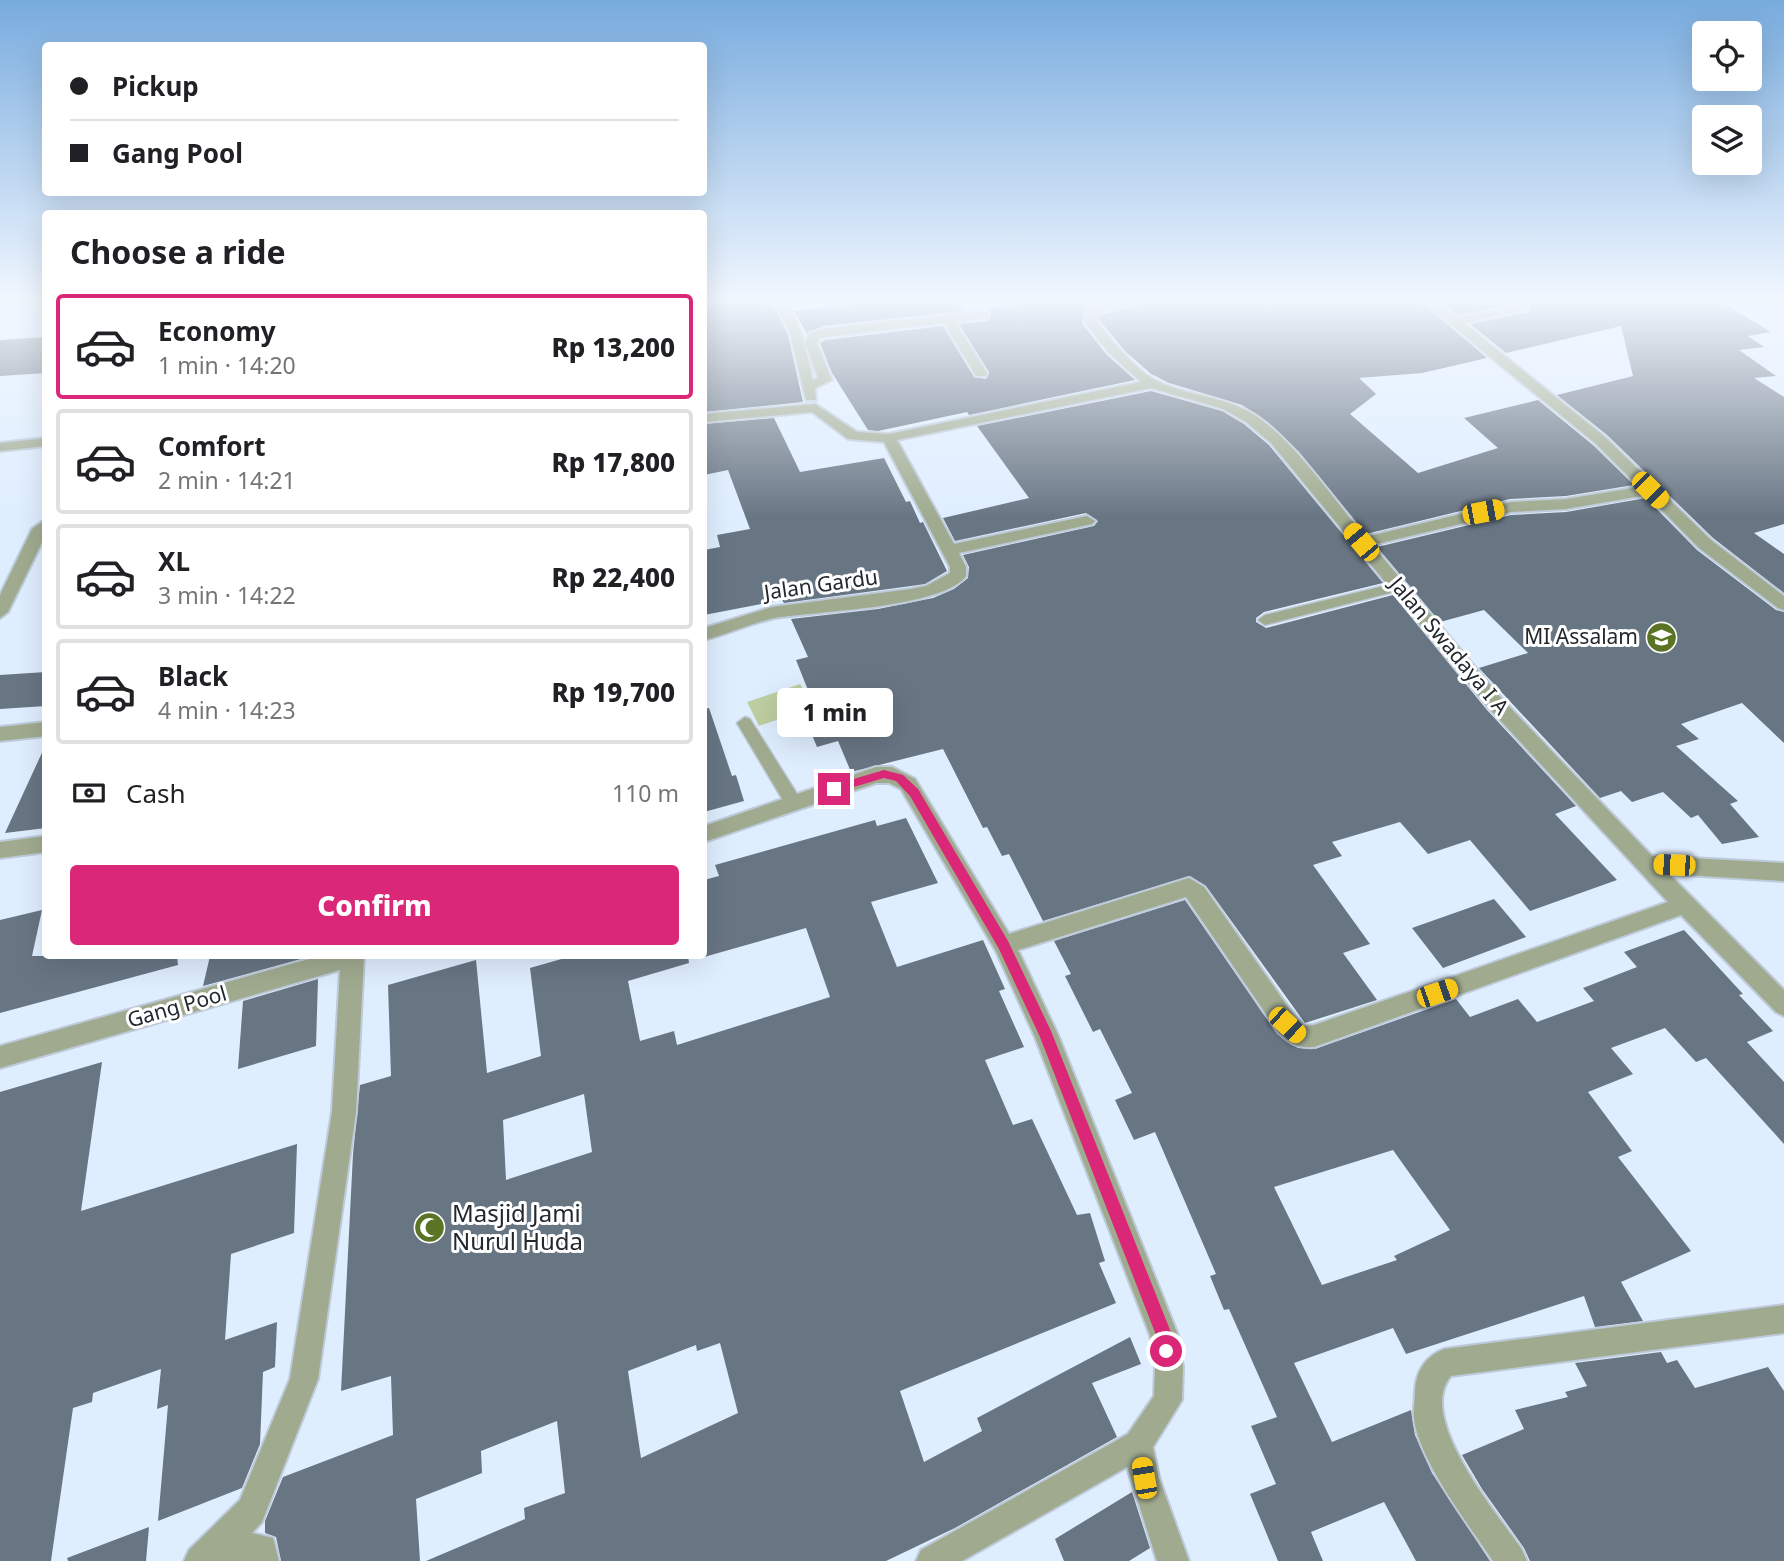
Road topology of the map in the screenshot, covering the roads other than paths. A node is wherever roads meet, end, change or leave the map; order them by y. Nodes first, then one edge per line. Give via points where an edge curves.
1 (806, 373) edge
2 (822, 373) edge
3 (1139, 373) edge
4 (1517, 373) edge
5 (1151, 384) junction
6 (809, 386) junction
7 (815, 408) junction
8 (707, 418) edge
9 (889, 438) junction
10 (42, 442) edge
11 (0, 447) edge
12 (1650, 490) junction
13 (1087, 521) dead end
14 (42, 527) edge
15 (1361, 542) junction
16 (950, 550) junction
17 (946, 582) joint
18 (1400, 586) junction
19 (1784, 604) edge
20 (0, 612) edge
21 (1265, 620) dead end
22 (707, 633) edge
23 (745, 723) dead end
24 (42, 729) edge
25 (0, 734) edge
26 (793, 802) junction
27 (707, 833) edge
28 (42, 845) edge
29 (0, 850) edge
30 (1647, 864) junction
31 (1784, 872) edge
32 (1685, 905) junction
33 (1004, 945) junction
34 (342, 959) edge
35 (352, 959) edge
36 (1784, 1005) edge
37 (0, 1057) edge
38 (1784, 1319) edge
39 (1138, 1444) junction
40 (210, 1553) edge
41 (263, 1561) edge
42 (932, 1561) edge
43 (1173, 1561) edge
44 (1511, 1561) edge

1 - 6 street
2 - 6 street via 825,380
3 - 5 street, Jalan Swadaya I A
4 - 12 street via 1600,440
5 - 9 street
5 - 15 street, Jalan Swadaya I A via 1228,406 1251,419 1276,440
6 - 7 street
7 - 8 street
7 - 9 street via 853,436
9 - 16 street
10 - 11 street
12 - 15 street via 1566,504 1511,507
12 - 19 street via 1705,544
13 - 16 street
14 - 20 street
15 - 18 street, Jalan Swadaya I A
16 - 17 street via 958,576
17 - 22 street, Jalan Gardu via 911,595 772,613
18 - 21 lane
18 - 30 street, Jalan Swadaya I A via 1495,704
23 - 26 lane
24 - 25 street
26 - 27 street
26 - 33 street via 876,775 892,775 908,784
28 - 29 street
30 - 31 street
30 - 32 street, Jalan Swadaya I A
32 - 33 street via 1314,1036 1300,1037 1189,887
32 - 36 street, Jalan Swadaya I A
33 - 39 street via 1046,1035 1164,1335 1168,1401
34 - 37 street, Gang Pool
35 - 40 street via 344,1112 304,1378 251,1511
38 - 44 street via 1444,1363 1430,1379 1428,1419 1442,1457
39 - 42 street
39 - 43 street via 1144,1478
40 - 41 street via 261,1549

